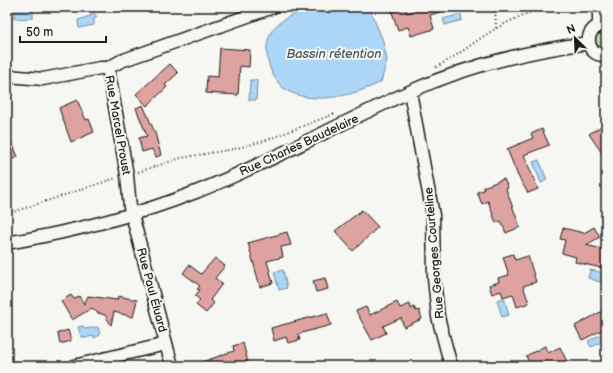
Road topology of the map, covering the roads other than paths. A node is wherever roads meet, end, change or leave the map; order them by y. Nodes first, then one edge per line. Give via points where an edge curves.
1 (273, 7) edge
2 (598, 7) edge
3 (602, 26) edge
4 (588, 44) junction
5 (606, 55) edge
6 (108, 68) junction
7 (7, 76) edge
8 (410, 92) junction
9 (132, 213) junction
10 (7, 243) edge
11 (166, 344) junction
12 (74, 366) edge
13 (172, 366) edge
14 (451, 366) edge

1 - 6 street, Rue Marcel Proust via 121,61
2 - 3 street
3 - 4 street via 590,33
4 - 5 street via 595,53
4 - 8 street, Rue Charles Baudelaire via 527,53 493,62
6 - 7 street via 44,79
6 - 9 street, Rue Marcel Proust
8 - 9 street, Rue Charles Baudelaire via 202,190
8 - 14 street, Rue Georges Courteline via 433,215 434,278 438,317
9 - 10 street, Rue Charles Baudelaire via 86,227
9 - 11 street, Rue Paul Éluard
11 - 12 street
11 - 13 street, Rue Paul Éluard

